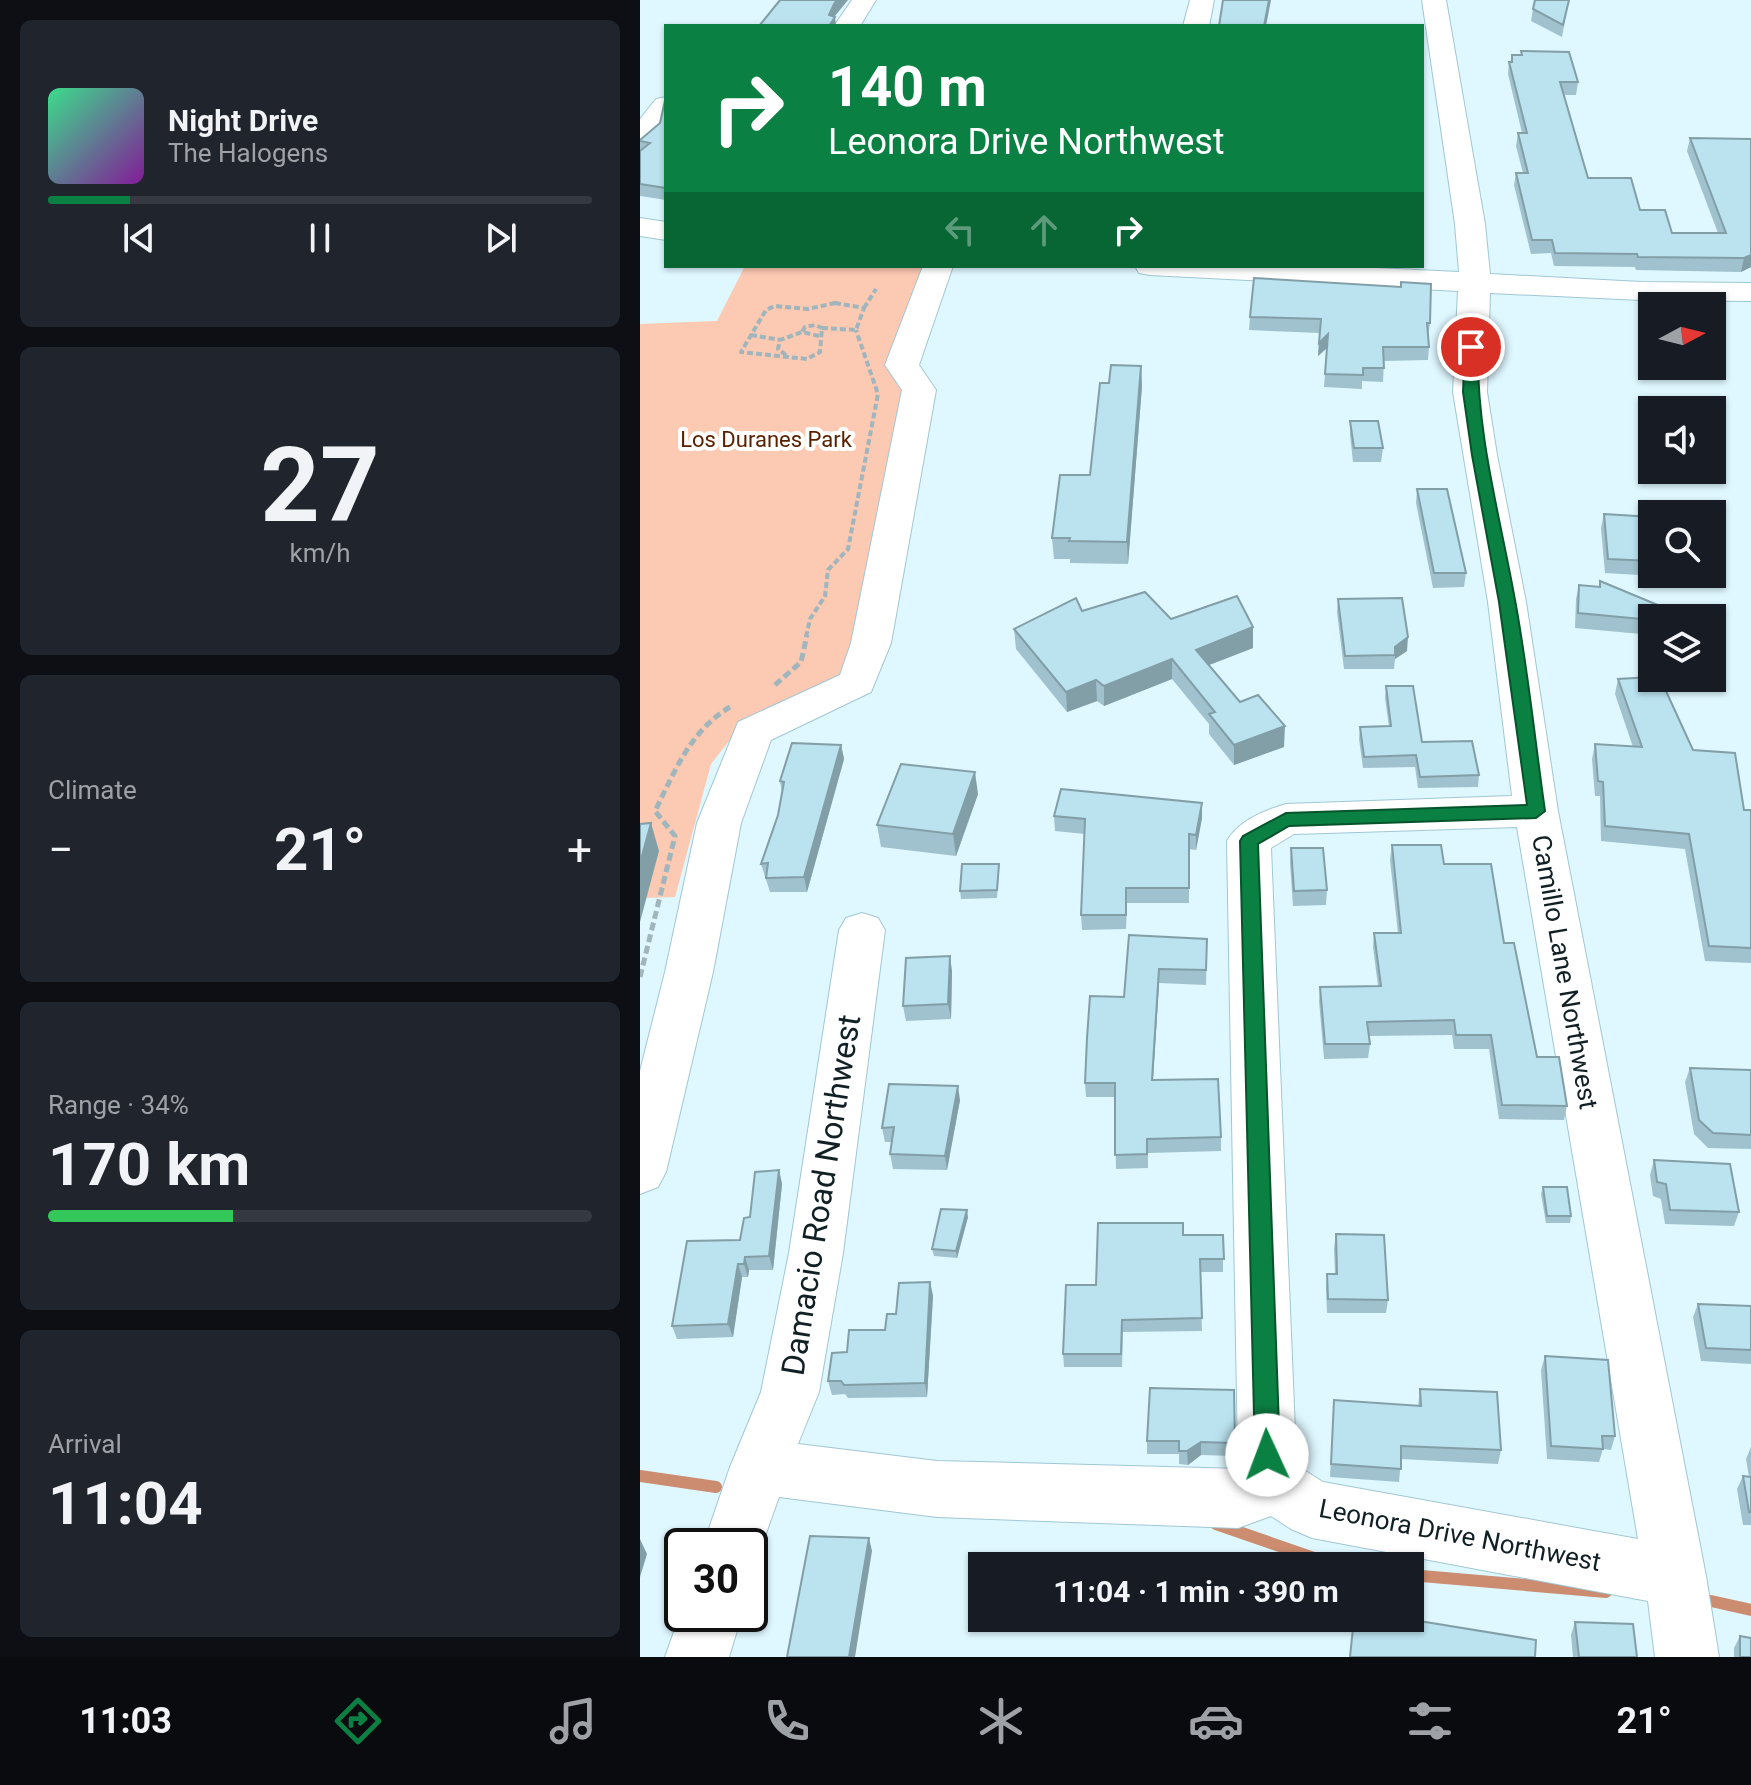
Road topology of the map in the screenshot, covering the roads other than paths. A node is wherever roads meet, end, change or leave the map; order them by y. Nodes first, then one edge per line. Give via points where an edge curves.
1 (864, 0) edge
2 (1202, 0) edge
3 (1434, 0) edge
4 (848, 24) edge
5 (1196, 24) edge
6 (664, 107) edge
7 (640, 136) edge
8 (640, 227) edge
9 (664, 231) edge
10 (937, 268) edge
11 (1188, 268) edge
12 (1475, 283) junction
13 (1751, 292) edge
14 (1536, 811) junction
15 (862, 930) dead end
16 (640, 1172) edge
17 (759, 1467) junction
18 (1277, 1486) junction
19 (739, 1528) edge
20 (1675, 1576) junction
21 (705, 1632) edge
22 (697, 1657) edge
23 (1687, 1657) edge

1 - 4 street
2 - 5 street
3 - 12 street, Camillo Lane Northwest
6 - 7 street
8 - 9 street
10 - 16 street via 902,365 919,390 871,643 857,683 753,732 719,823
11 - 12 street
12 - 13 street
12 - 14 street, Camillo Lane Northwest via 1470,392
14 - 18 street via 1286,819 1249,841 1267,1455
14 - 20 street, Camillo Lane Northwest
15 - 17 street, Damacio Road Northwest via 793,1377
17 - 18 street via 953,1490 1238,1499
17 - 19 street, Damacio Road Northwest
18 - 20 street, Leonora Drive Northwest via 1312,1509
20 - 23 street, Camillo Lane Northwest
21 - 22 street

